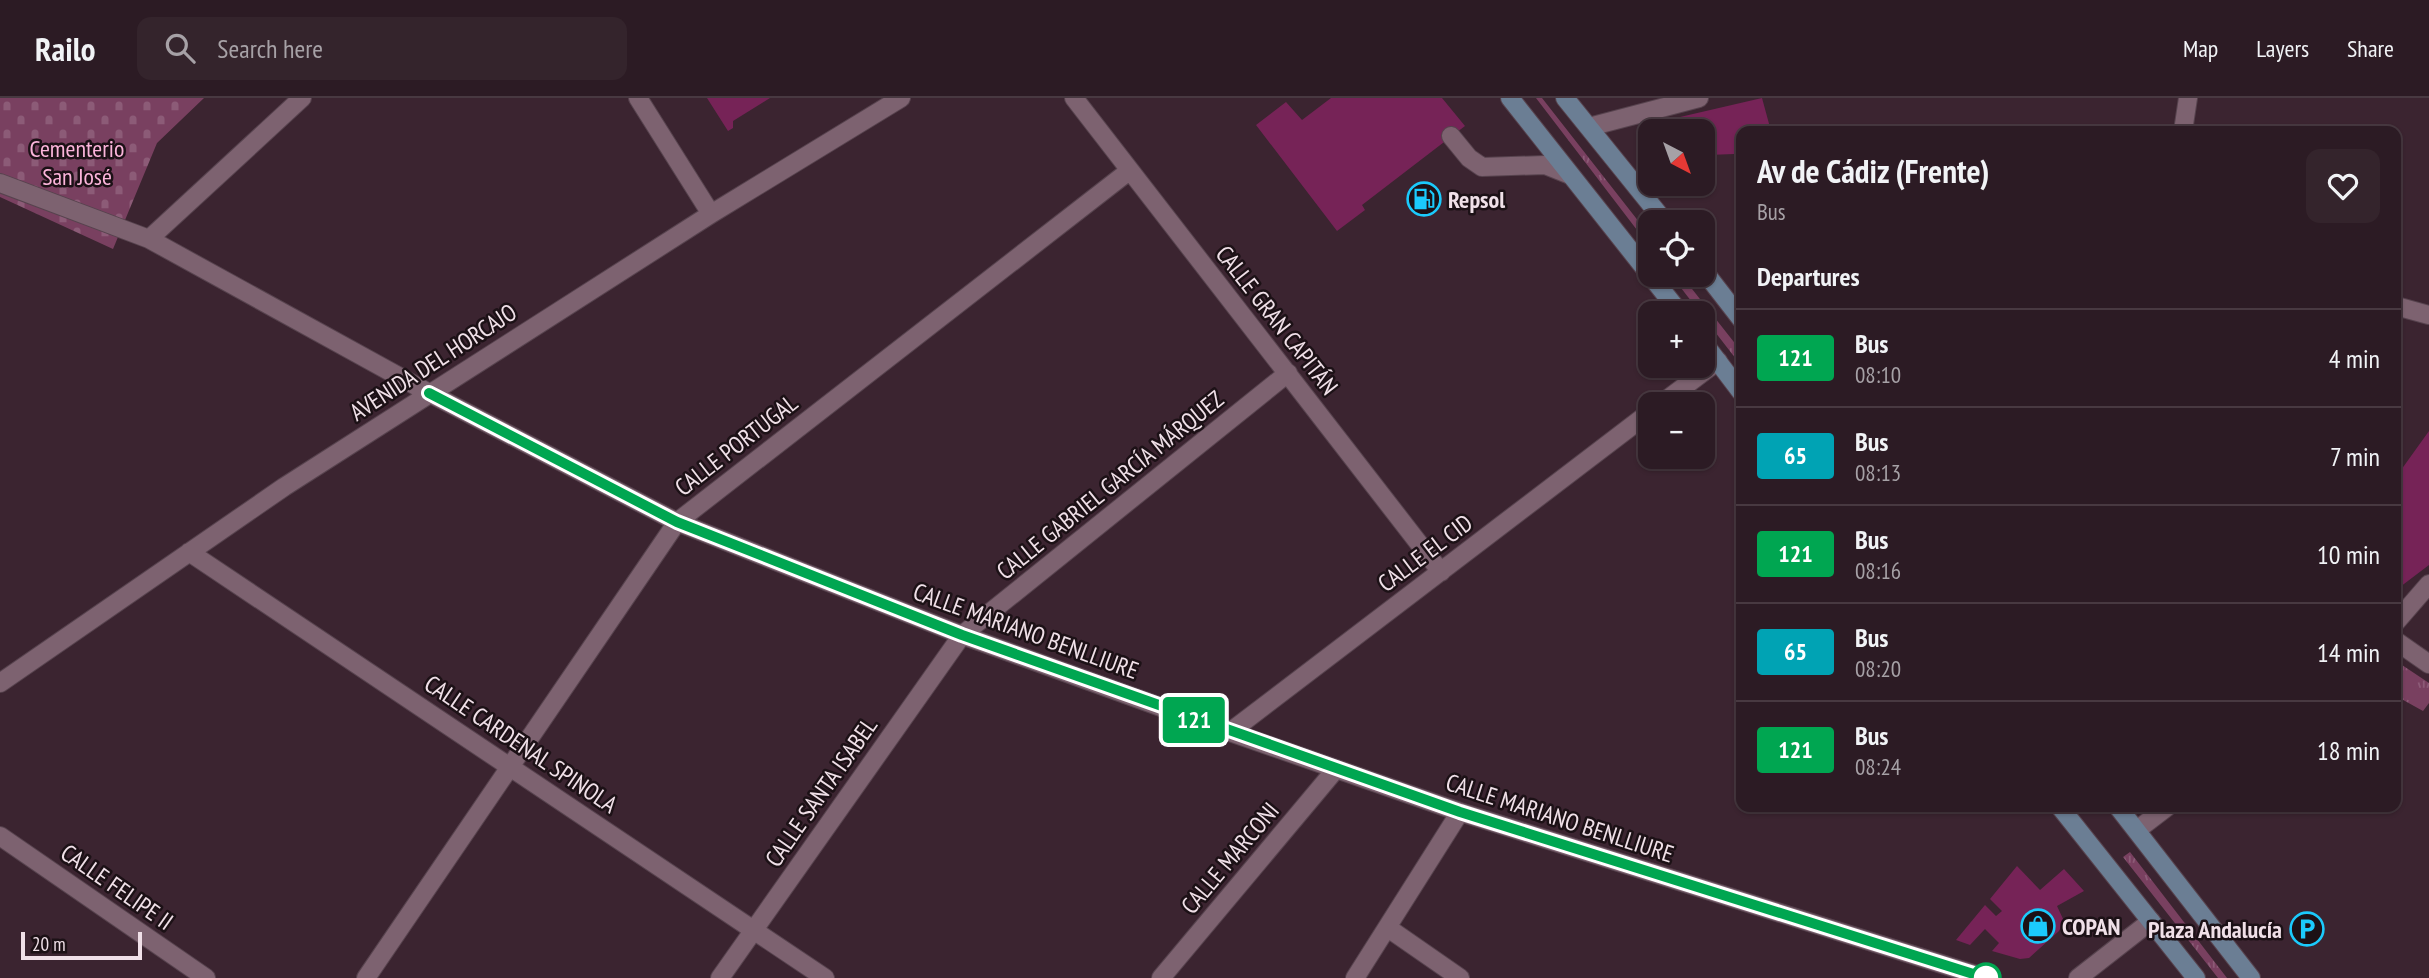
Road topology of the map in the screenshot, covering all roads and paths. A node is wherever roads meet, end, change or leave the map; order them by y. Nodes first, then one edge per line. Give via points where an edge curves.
1 (302, 98) edge
2 (638, 98) edge
3 (901, 98) edge
4 (1074, 98) edge
5 (1510, 98) edge
6 (1565, 98) edge
7 (1699, 98) edge
8 (2188, 98) edge
9 (2184, 126) edge
10 (1589, 127) junction
11 (1451, 136) dead end
12 (1129, 171) junction
13 (1570, 175) junction
14 (0, 183) edge
15 (1655, 210) edge
16 (711, 214) junction
17 (149, 239) junction
18 (1715, 285) edge
19 (1670, 301) edge
20 (2401, 307) edge
21 (1736, 313) edge
22 (2429, 315) edge
23 (1715, 357) edge
24 (1718, 361) junction
25 (1288, 373) junction
26 (1736, 385) edge
27 (1677, 392) edge
28 (429, 393) junction
29 (1638, 421) edge
30 (677, 522) junction
31 (190, 552) junction
32 (1441, 572) junction
33 (2429, 584) edge
34 (2401, 616) edge
35 (962, 635) junction
36 (2401, 644) edge
37 (2429, 664) edge
38 (0, 683) edge
39 (1230, 732) junction
40 (511, 766) junction
41 (1336, 769) junction
42 (1460, 812) junction
43 (2064, 812) edge
44 (2122, 812) edge
45 (2161, 812) edge
46 (2137, 831) junction
47 (0, 836) edge
48 (2151, 921) junction
49 (1388, 928) junction
50 (754, 930) junction
51 (206, 978) edge
52 (366, 978) edge
53 (720, 978) edge
54 (825, 978) edge
55 (1161, 978) edge
56 (1355, 978) edge
57 (1460, 978) edge
58 (1986, 978) edge
59 (2078, 978) edge
60 (2196, 978) edge
61 (2251, 978) edge

1 - 17 street
2 - 16 street
3 - 16 street, AVENIDA DEL HORCAJO
4 - 12 street, CALLE GRAN CAPITÁN
5 - 13 main road
6 - 10 main road
7 - 10 street
8 - 9 street
10 - 15 main road
11 - 13 street via 1468,158 1482,167 1545,165
12 - 25 street, CALLE GRAN CAPITÁN
12 - 30 street, CALLE PORTUGAL
13 - 19 main road
14 - 17 street, CALLE MARIANO BENLLIURE
16 - 28 street, AVENIDA DEL HORCAJO
17 - 28 street, CALLE MARIANO BENLLIURE
18 - 21 main road
20 - 22 street
23 - 24 main road
24 - 26 main road
24 - 27 street
25 - 32 street, CALLE GRAN CAPITÁN
25 - 35 street, CALLE GABRIEL GARCÍA MÁRQUEZ
28 - 30 street, CALLE MARIANO BENLLIURE
28 - 31 street, AVENIDA DEL HORCAJO
29 - 32 street, CALLE EL CID
30 - 35 street, CALLE MARIANO BENLLIURE
30 - 40 street, CALLE PORTUGAL
31 - 38 street, AVENIDA DEL HORCAJO
31 - 40 street, CALLE CARDENAL SPINOLA
32 - 39 street, CALLE EL CID
33 - 34 street
35 - 39 street, CALLE MARIANO BENLLIURE
35 - 50 street, CALLE SANTA ISABEL
36 - 37 street
39 - 41 street, CALLE MARIANO BENLLIURE
40 - 50 street, CALLE CARDENAL SPINOLA
40 - 52 street, CALLE PORTUGAL
41 - 42 street, CALLE MARIANO BENLLIURE
41 - 55 street, CALLE MARCONI
42 - 49 street
42 - 58 street, CALLE MARIANO BENLLIURE
43 - 48 main road
44 - 46 main road
45 - 46 street
46 - 61 main road
47 - 51 street, CALLE FELIPE II
48 - 59 street
48 - 60 main road
49 - 56 street
49 - 57 street
50 - 53 street, CALLE SANTA ISABEL
50 - 54 street, CALLE CARDENAL SPINOLA

